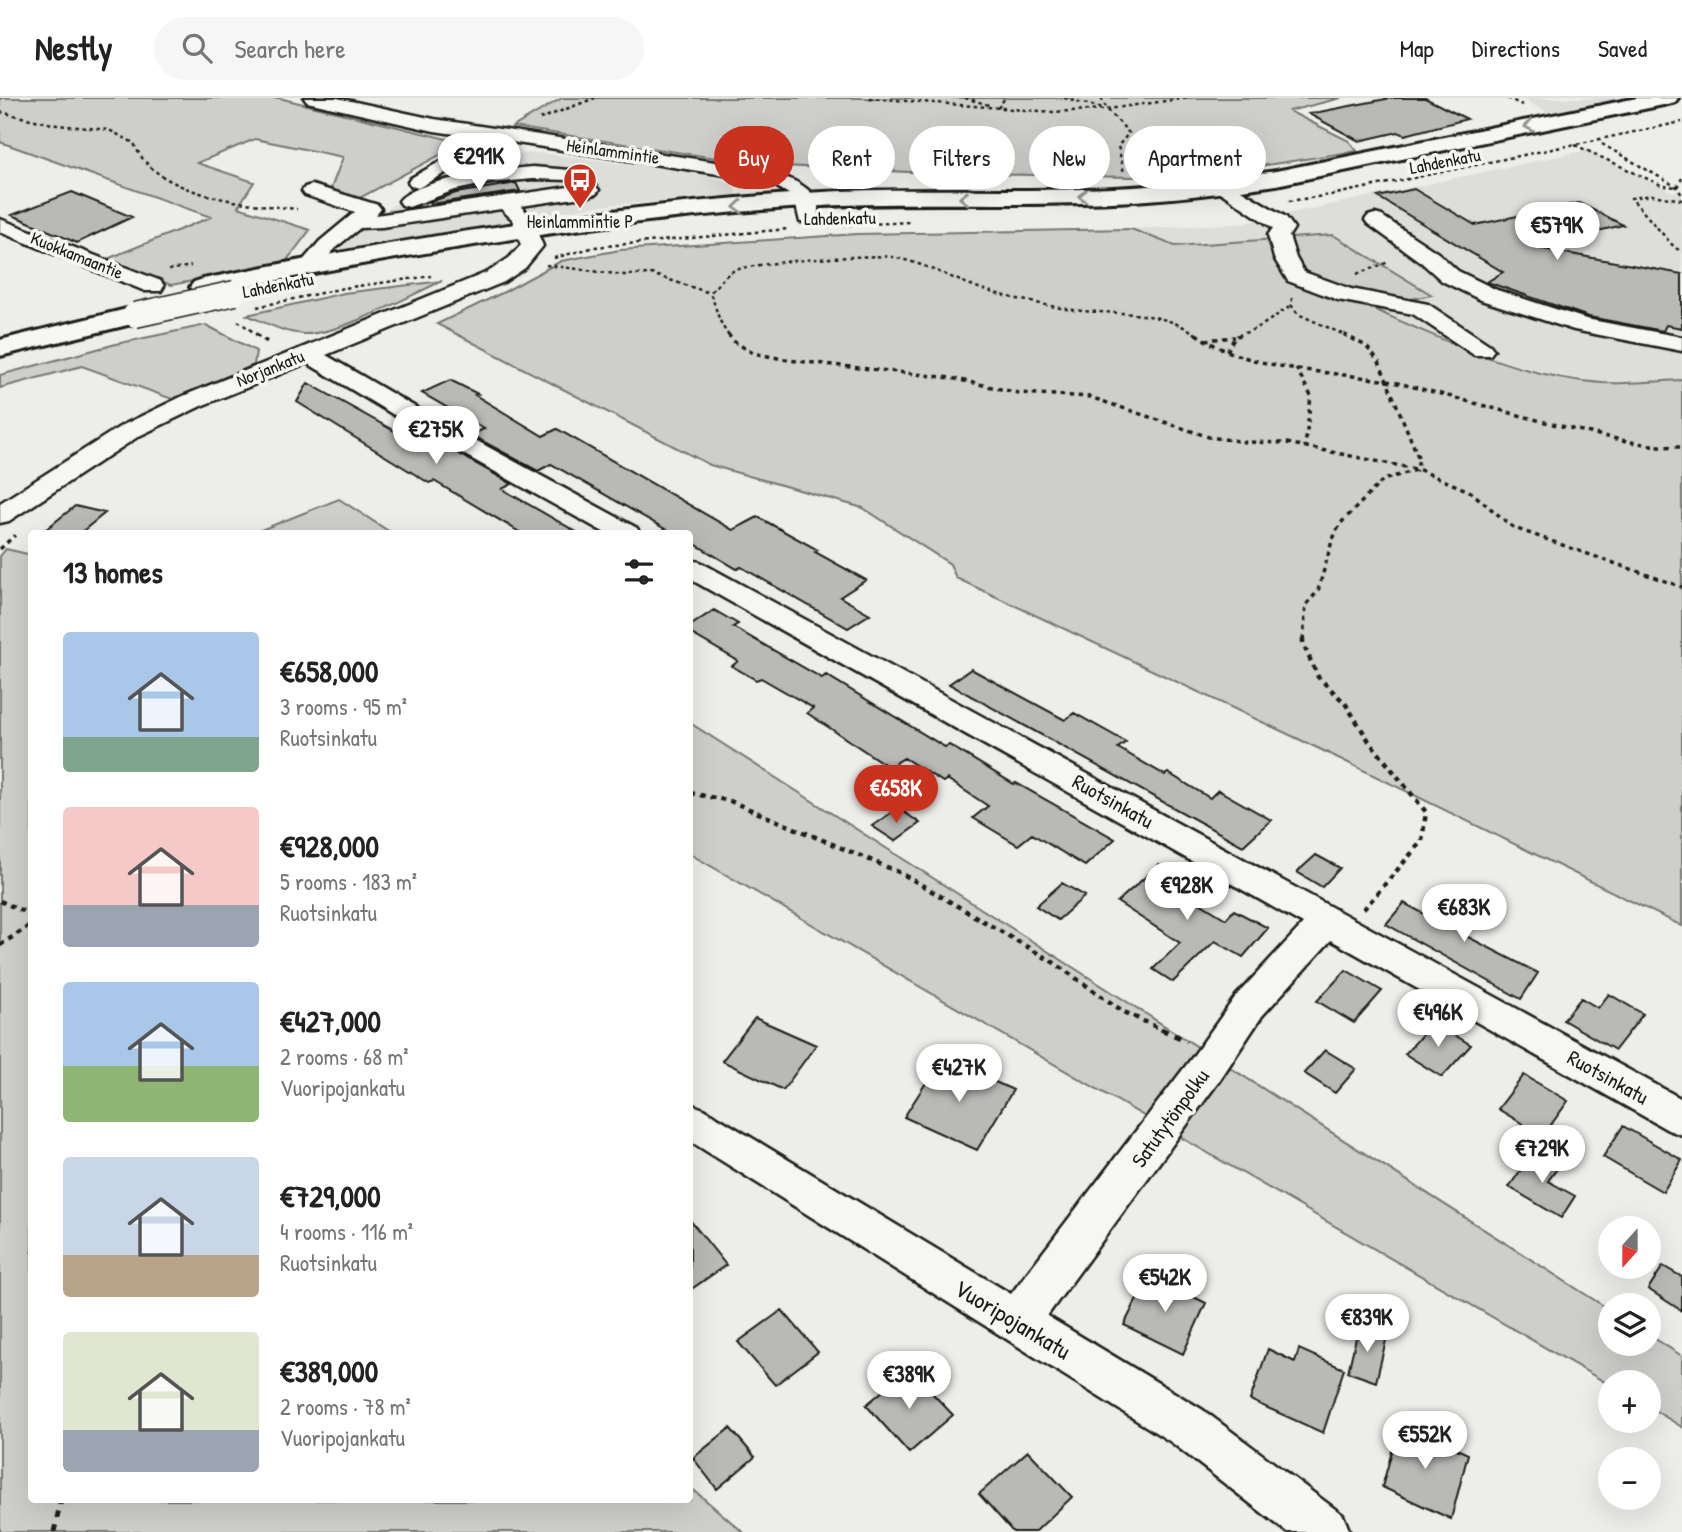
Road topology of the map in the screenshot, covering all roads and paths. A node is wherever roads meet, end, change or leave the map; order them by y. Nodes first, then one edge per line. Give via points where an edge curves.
1 (313, 98) edge
2 (372, 98) edge
3 (595, 98) edge
4 (870, 98) edge
5 (965, 98) edge
6 (1005, 98) edge
7 (1064, 98) edge
8 (1101, 98) edge
9 (1188, 98) edge
10 (1668, 98) edge
11 (920, 99) edge
12 (354, 108) junction
13 (999, 108) junction
14 (1107, 109) junction
15 (1682, 110) edge
16 (0, 112) edge
17 (501, 135) junction
18 (1574, 144) dead end
19 (1602, 144) dead end
20 (522, 174) junction
21 (1682, 178) edge
22 (1115, 182) dead end
23 (1677, 187) junction
24 (312, 191) dead end
25 (1233, 193) junction
26 (539, 197) junction
27 (1682, 197) edge
28 (300, 209) dead end
29 (806, 209) junction
30 (369, 217) junction
31 (1375, 220) dead end
32 (0, 225) edge
33 (525, 232) junction
34 (1682, 250) edge
35 (311, 264) junction
36 (153, 286) dead end
37 (710, 292) junction
38 (1291, 305) dead end
39 (131, 309) junction
40 (0, 337) edge
41 (1236, 337) dead end
42 (1205, 340) junction
43 (1682, 344) edge
44 (0, 348) edge
45 (1482, 350) dead end
46 (307, 353) junction
47 (1296, 368) junction
48 (1387, 381) junction
49 (1305, 447) junction
50 (1682, 447) edge
51 (1416, 470) junction
52 (0, 515) edge
53 (620, 530) edge
54 (693, 570) edge
55 (1682, 587) edge
56 (693, 794) edge
57 (0, 901) edge
58 (28, 913) edge
59 (1337, 925) junction
60 (28, 927) edge
61 (0, 945) edge
62 (1216, 1055) junction
63 (1682, 1118) edge
64 (693, 1123) edge
65 (1017, 1321) junction
66 (60, 1503) edge
67 (54, 1532) edge
68 (1326, 1532) edge

1 - 12 street, Heinlammintie
2 - 12 street
3 - 17 path
4 - 11 path
5 - 13 path
6 - 13 path
7 - 14 path
8 - 14 path
9 - 14 path
10 -> 25 main road, Lahdenkatu via 1325,168
11 - 13 path
12 - 17 street, Heinlammintie
13 - 14 path
14 - 22 path via 1129,133 1118,146 1125,173
15 - 25 main road, Lahdenkatu via 1523,145
16 - 28 path via 57,125 109,130 134,143 143,160 178,184 204,195
17 - 29 street, Heinlammintie via 731,169 785,184 798,191
17 - 30 street
18 - 23 path via 1663,186
19 - 23 path
20 - 26 street
20 - 26 street via 575,175 589,190
20 - 30 street via 425,193
21 - 23 path
23 - 27 path
24 - 30 street
25 - 29 main road, Lahdenkatu
25 - 45 street via 1279,221 1284,228 1278,235 1280,243 1296,276 1346,295 1420,309
26 - 33 street
27 - 34 path via 1652,195 1631,201
29 - 33 main road, Lahdenkatu via 639,232
30 - 33 street via 425,232
30 - 35 street via 327,245
31 - 43 street via 1450,276 1489,295 1582,325
32 - 36 street, Kuokkamaantie
33 - 35 main road, Lahdenkatu
33 - 37 path via 624,275 651,274
33 - 39 main road, Lahdenkatu, bridge via 325,276
33 - 46 street, Norjankatu via 516,264 496,277
35 - 39 main road, Lahdenkatu via 203,287
37 - 42 path via 734,271 756,265 890,257 987,291 1059,308 1133,313 1179,322
37 - 49 path via 718,322 733,341 753,352 788,360 951,377 1019,393 1090,397 1209,437
38 - 48 path via 1298,314 1370,348
39 - 40 main road, Lahdenkatu
39 - 44 main road, Lahdenkatu
41 - 42 path
42 - 47 path via 1240,355
46 - 52 street, Norjankatu via 130,431
46 - 53 street
47 - 48 path
47 - 49 path via 1311,396
48 - 50 path via 1651,447
48 - 51 path via 1419,459
49 - 51 path
51 - 55 path via 1471,492 1514,528
51 - 59 path via 1383,480 1340,524 1318,591 1306,605 1303,644 1318,677 1345,704 1426,813 1422,841
54 - 59 street, Ruotsinkatu
56 - 62 path via 730,801 901,873 1054,962 1124,1012
57 - 58 path
59 - 62 street, Satutytönpolku via 1249,1006
59 - 63 street, Ruotsinkatu
60 - 61 path
62 - 65 street, Satutytönpolku
64 - 65 street, Vuoripojankatu
65 - 68 street, Vuoripojankatu via 1187,1426
66 - 67 path

